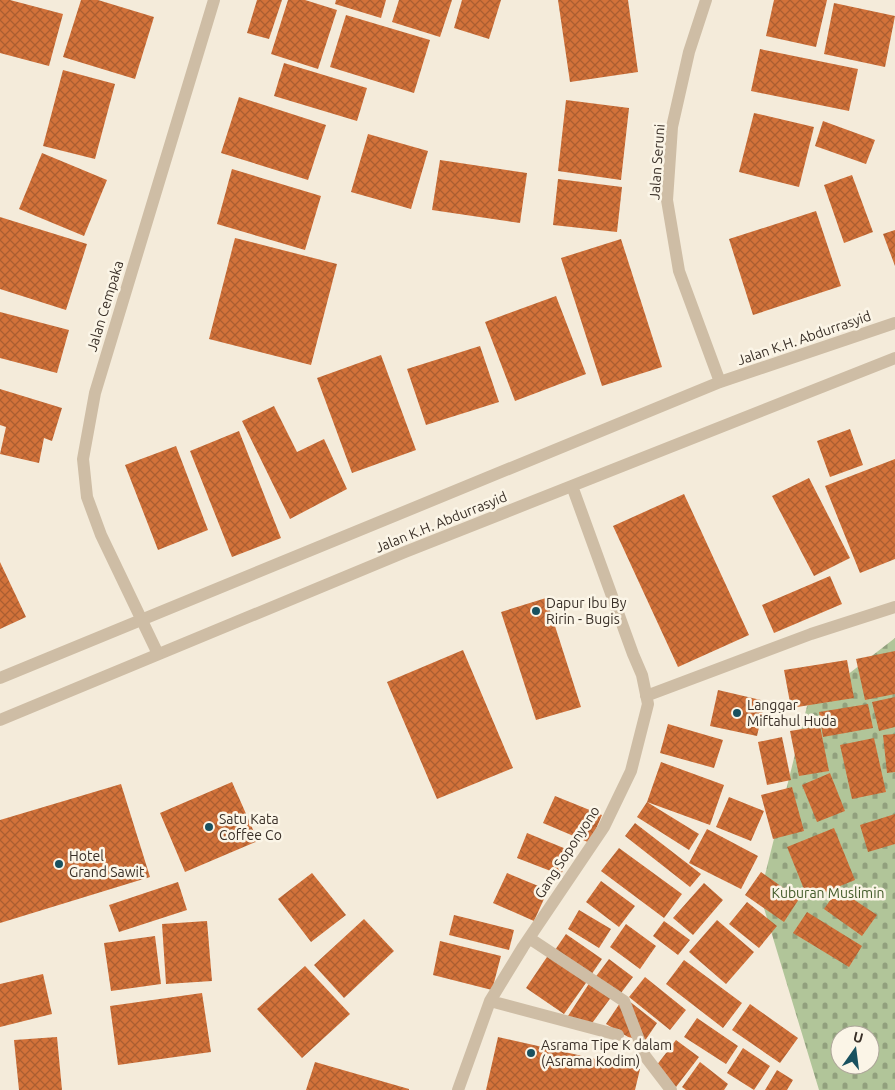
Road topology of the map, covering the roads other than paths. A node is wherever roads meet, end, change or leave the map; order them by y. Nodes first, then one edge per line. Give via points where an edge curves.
1 (214, 0) edge
2 (706, 0) edge
3 (895, 323) edge
4 (895, 358) edge
5 (720, 382) junction
6 (572, 486) junction
7 (895, 606) edge
8 (141, 619) junction
9 (158, 654) junction
10 (0, 678) edge
11 (646, 696) junction
12 (0, 720) edge
13 (526, 942) junction
14 (490, 1000) junction
15 (618, 1035) dead end
16 (458, 1090) edge
17 (671, 1090) edge

1 - 8 street, Jalan Cempaka via 94,393 83,459 88,497 101,535
2 - 5 street, Jalan Seruni via 689,52 672,127 667,200 679,271
3 - 5 street, Jalan K.H. Abdurrasyid
4 - 6 street, Jalan K.H. Abdurrasyid
5 - 8 street, Jalan K.H. Abdurrasyid
6 - 9 street, Jalan K.H. Abdurrasyid
6 - 11 street, Gang Soponyono via 642,675
7 - 11 street
8 - 9 street, Jalan Cempaka
8 - 10 street, Jalan K.H. Abdurrasyid
9 - 12 street, Jalan K.H. Abdurrasyid
11 - 13 street, Gang Soponyono via 648,704 630,771 604,827
13 - 14 street, Gang Soponyono
13 - 17 street via 624,1002 645,1056
14 - 15 street
14 - 16 street, Gang Soponyono

